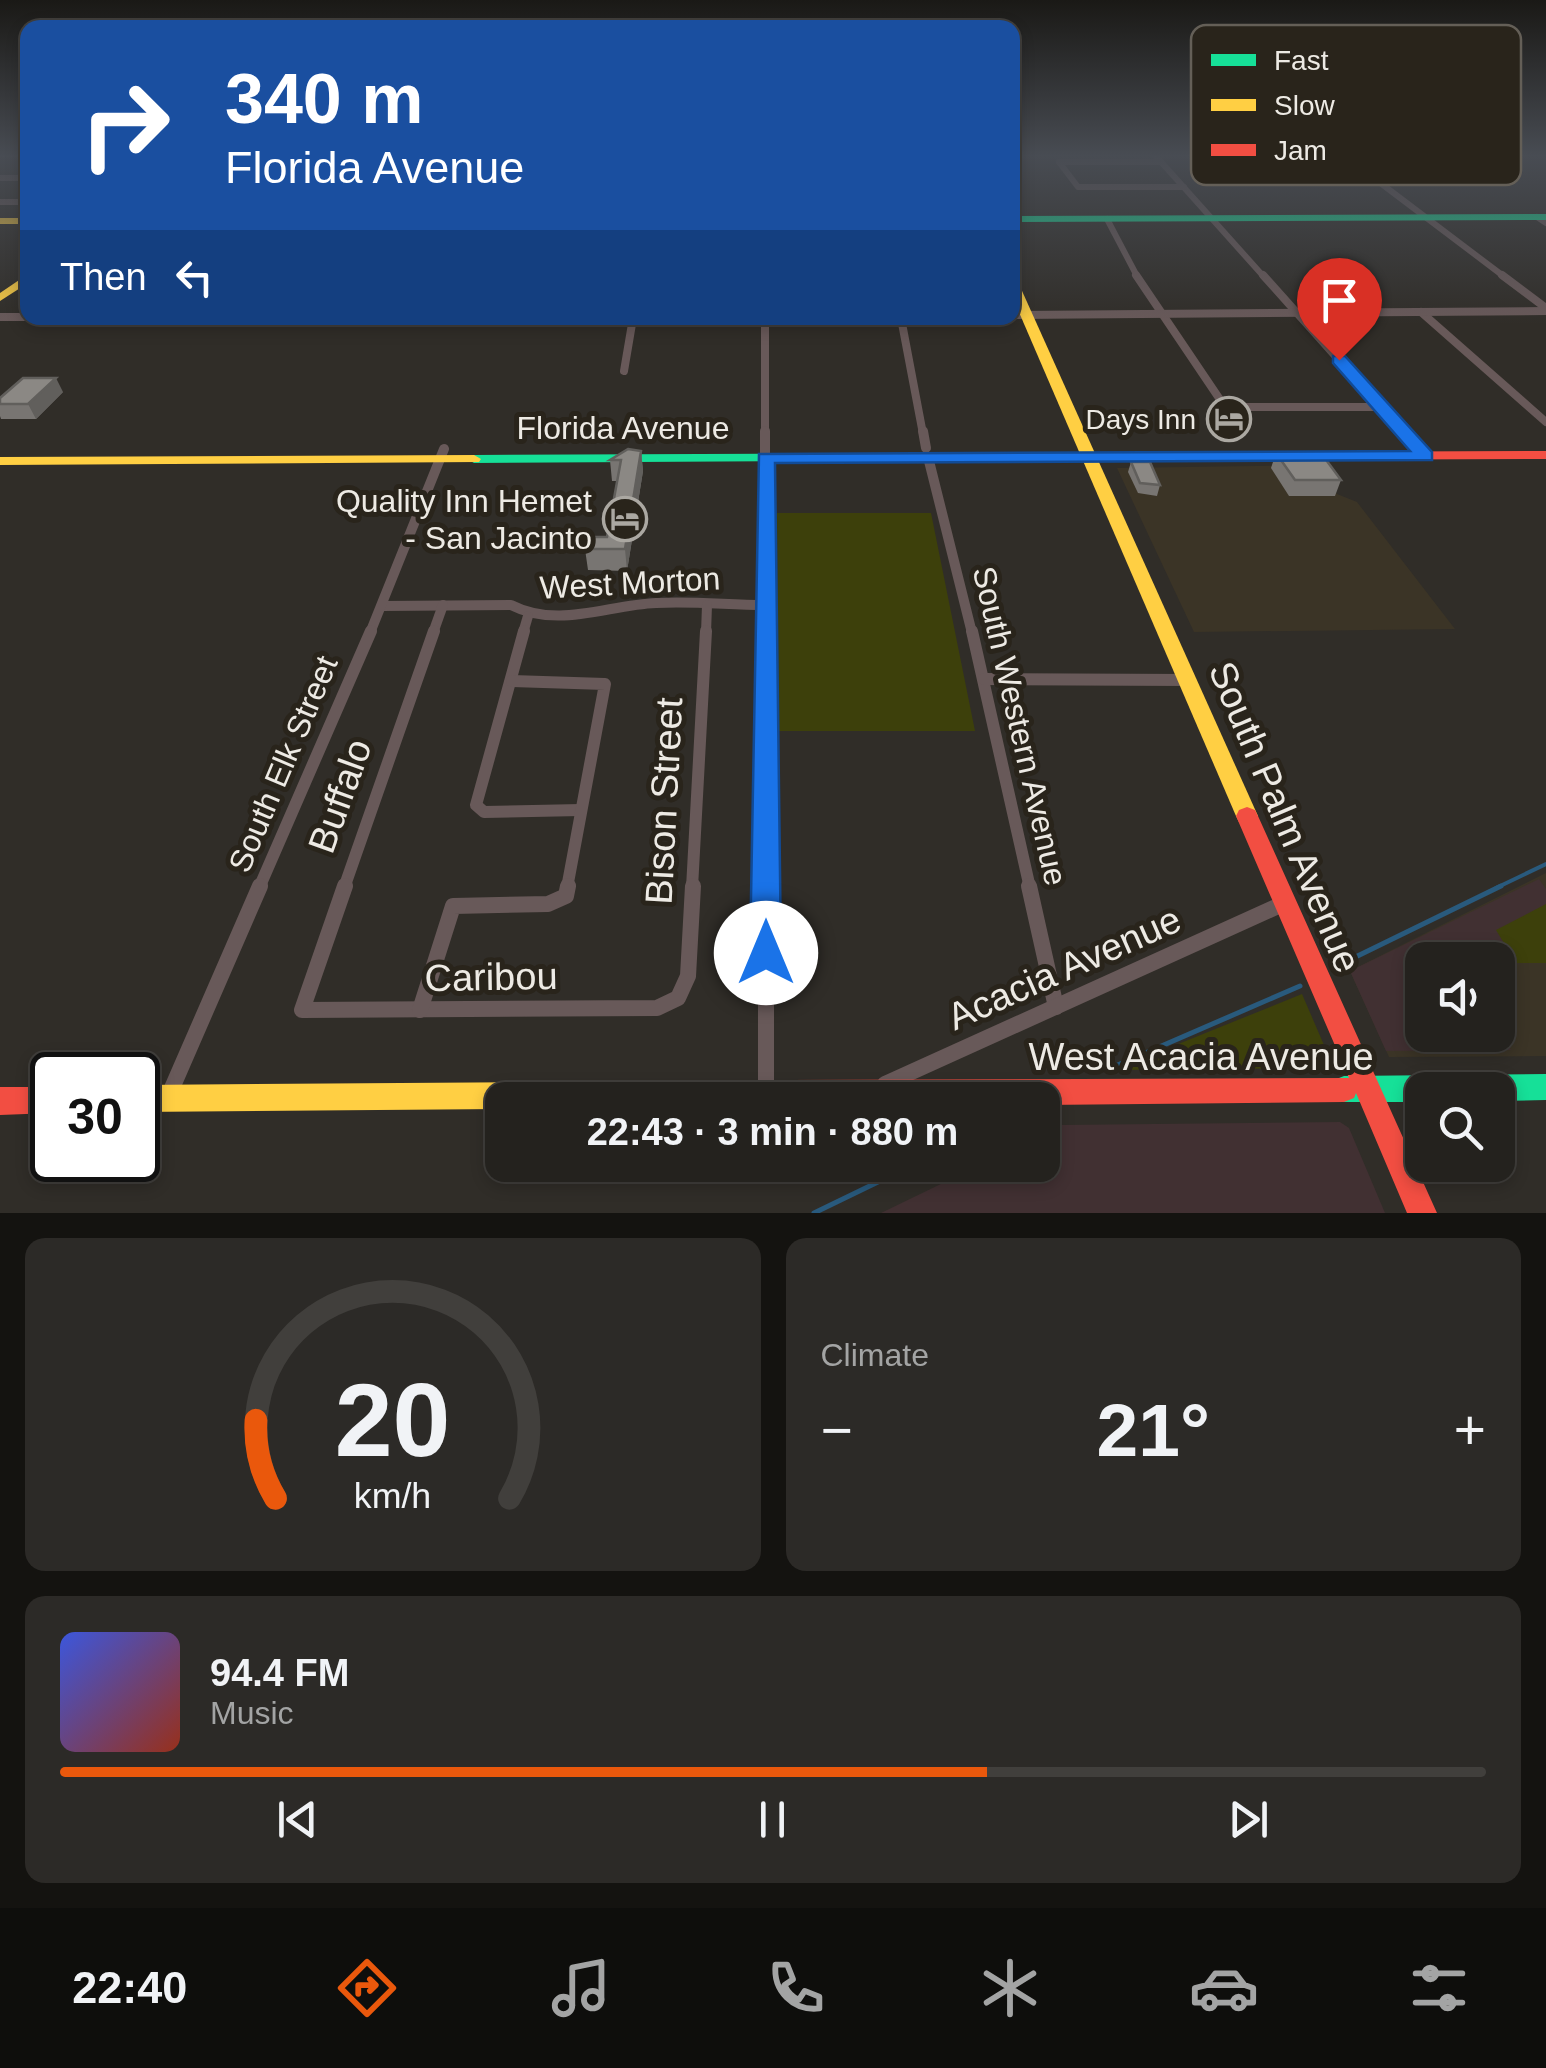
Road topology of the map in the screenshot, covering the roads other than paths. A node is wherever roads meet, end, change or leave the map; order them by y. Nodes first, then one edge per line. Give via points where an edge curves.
1 (1205, 211) edge
2 (1416, 211) edge
3 (1106, 218) junction
4 (1212, 218) junction
5 (1426, 218) junction
6 (1020, 219) edge
7 (1543, 219) edge
8 (1546, 310) edge
9 (1296, 312) junction
10 (1421, 312) junction
11 (1020, 315) edge
12 (1162, 315) junction
13 (631, 325) edge
14 (764, 325) edge
15 (902, 325) edge
16 (624, 371) dead end
17 (1381, 407) junction
18 (1546, 422) edge
19 (230, 450) junction
20 (0, 451) edge
21 (1420, 451) junction
22 (1546, 451) edge
23 (927, 452) junction
24 (1090, 452) junction
25 (766, 453) junction
26 (442, 454) junction
27 (51, 460) junction
28 (0, 461) edge
29 (444, 604) junction
30 (707, 604) junction
31 (766, 604) junction
32 (382, 606) junction
33 (528, 616) junction
34 (984, 679) junction
35 (1190, 680) junction
36 (512, 681) junction
37 (582, 810) junction
38 (1287, 902) junction
39 (678, 998) joint
40 (1056, 1007) junction
41 (302, 1010) joint
42 (420, 1010) junction
43 (766, 1082) edge
44 (890, 1082) edge
45 (1546, 1087) edge
46 (1368, 1088) junction
47 (1060, 1090) edge
48 (485, 1096) edge
49 (160, 1099) edge
50 (168, 1099) junction
51 (0, 1100) edge
52 (30, 1100) edge
53 (1422, 1213) edge

1 - 4 street
2 - 5 street
3 - 4 street
3 - 6 street
3 - 12 street
4 - 5 street
4 - 9 street
5 - 7 street
5 - 8 street
8 - 10 street
9 - 10 street
9 - 12 street
9 - 17 street
10 - 18 street
11 - 12 street
11 - 24 street, South Palm Avenue
12 - 17 street via 1225,407
13 - 16 street
14 - 25 street
15 - 23 street, South Western Avenue
17 - 21 street
19 - 20 street, Florida Avenue
19 - 26 street, Florida Avenue
19 - 27 street
21 - 22 street, Florida Avenue
21 - 22 street, Florida Avenue
21 - 24 street, Florida Avenue
21 - 24 street, Florida Avenue
23 - 24 street, Florida Avenue
23 - 25 street, Florida Avenue
23 - 34 street, South Western Avenue
24 - 35 street, South Palm Avenue
25 - 26 street, Florida Avenue
25 - 31 street
26 - 27 street, Florida Avenue
26 - 32 street, South Elk Street
27 - 28 street, Florida Avenue
29 - 32 street, West Morton
29 - 33 street, West Morton via 511,604
29 - 41 street, Buffalo
30 - 31 street, West Morton
30 - 33 street, West Morton
30 - 39 street, Bison Street via 688,976
31 - 43 street
32 - 50 street, South Elk Street
33 - 36 street
34 - 35 street
34 - 40 street, South Western Avenue
35 - 38 street, South Palm Avenue
36 - 37 street via 605,684
36 - 37 street via 476,804 484,812
37 - 42 street via 566,896 548,904 453,906
38 - 40 street, Acacia Avenue
38 - 46 street, South Palm Avenue
39 - 42 street, Caribou via 657,1008
40 - 44 street, Acacia Avenue
41 - 42 street, Caribou
45 - 46 street, West Acacia Avenue
46 - 47 street, West Acacia Avenue
46 - 53 street, South Palm Avenue
48 - 50 street, West Acacia Avenue
49 - 50 street, West Acacia Avenue
51 - 52 street

